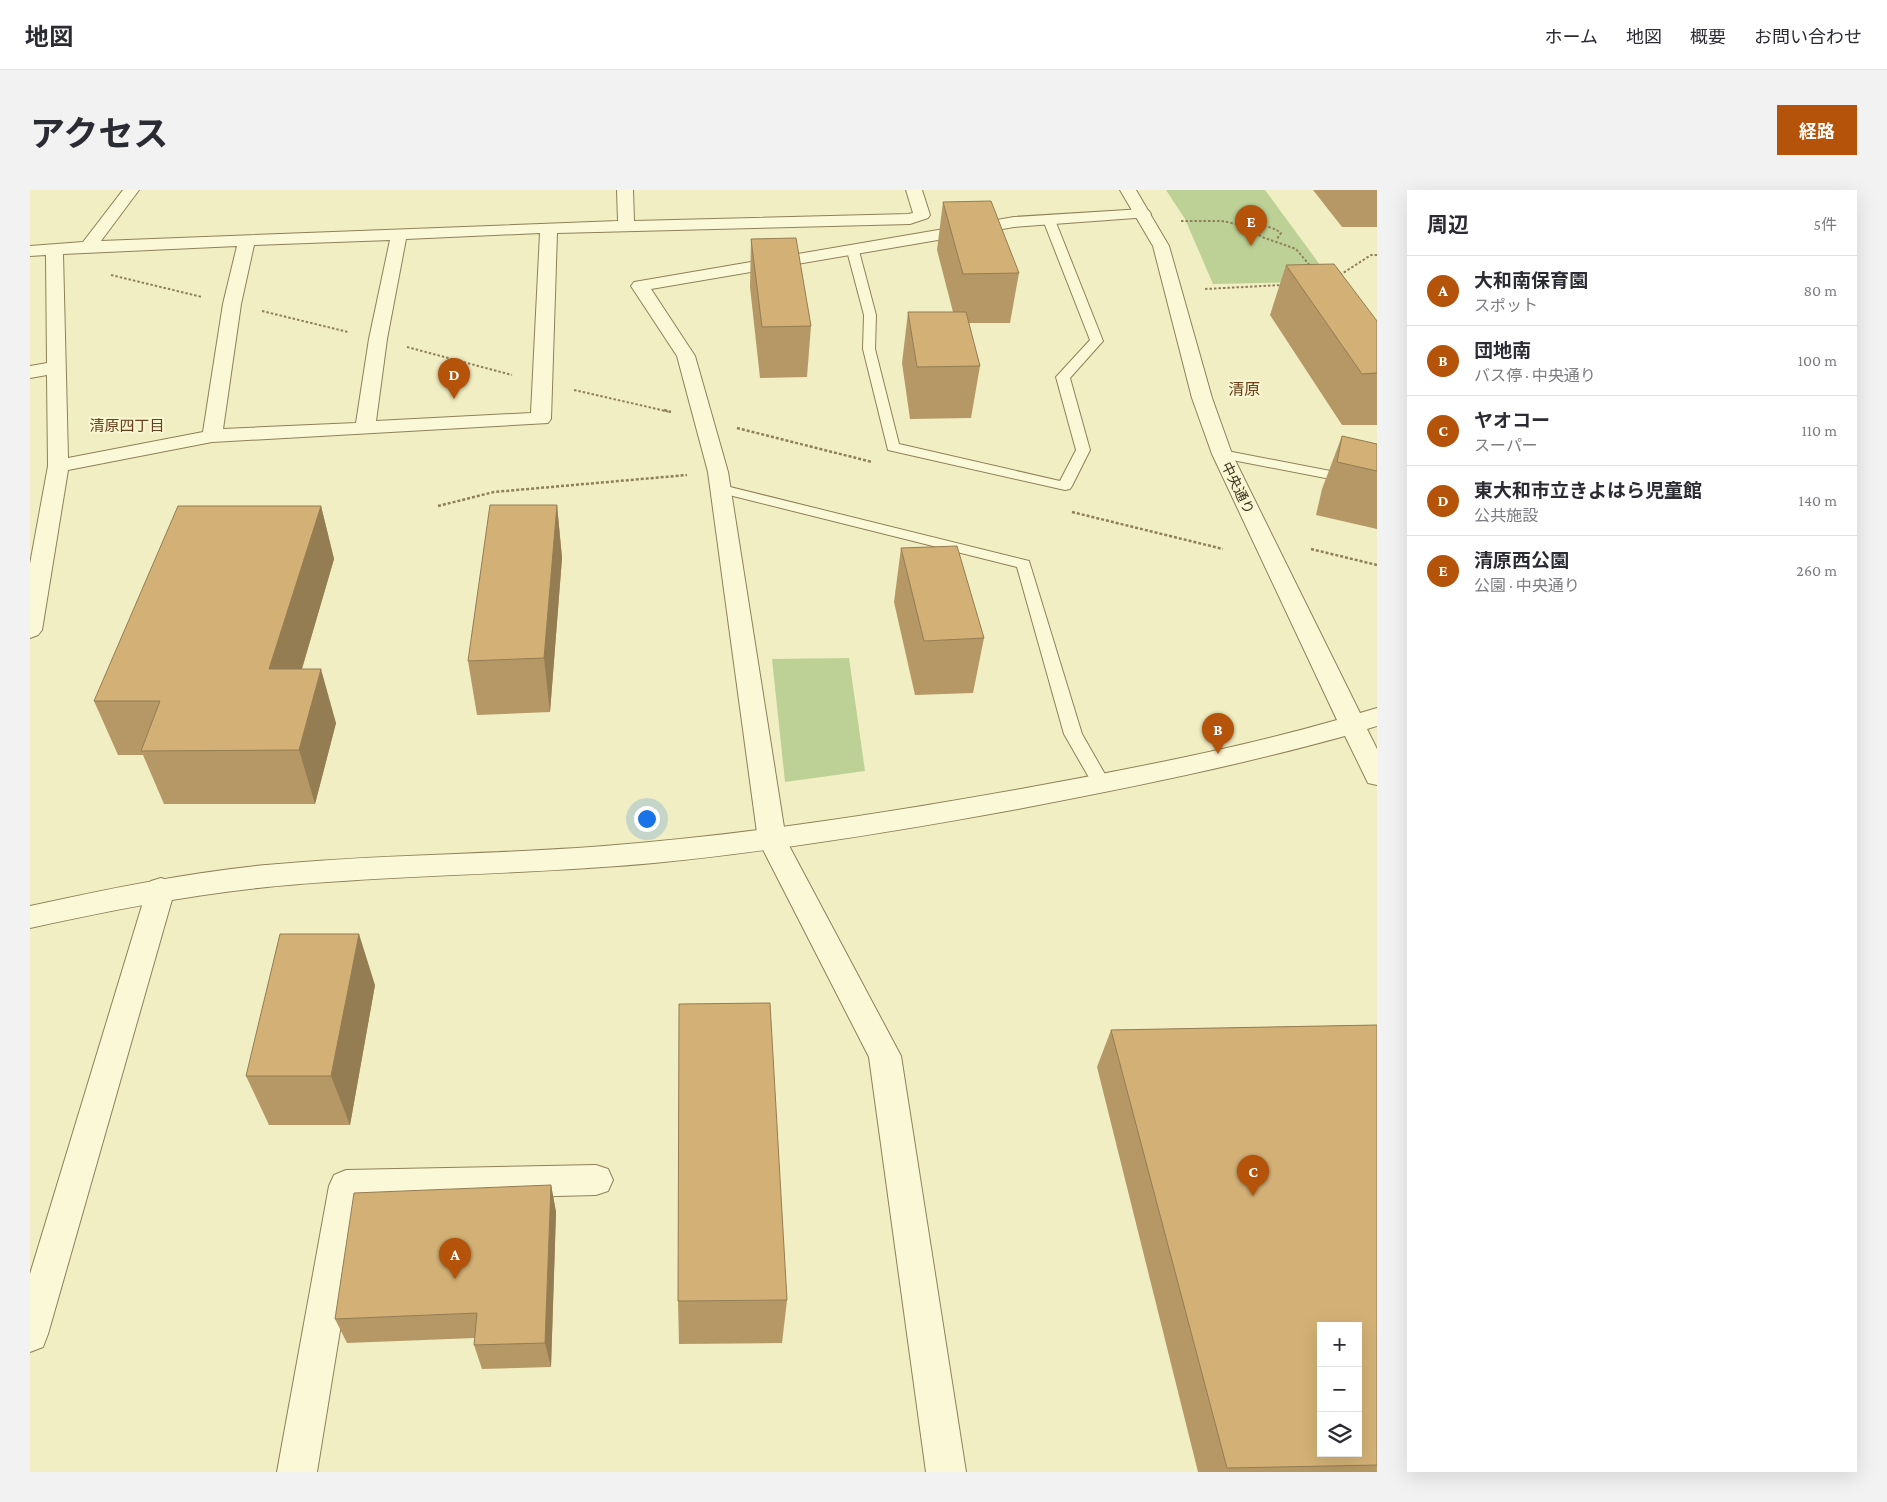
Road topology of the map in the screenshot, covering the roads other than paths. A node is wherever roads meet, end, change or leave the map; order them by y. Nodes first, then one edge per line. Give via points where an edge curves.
1 (131, 190) edge
2 (625, 190) edge
3 (914, 190) edge
4 (1128, 190) edge
5 (1143, 214) junction
6 (1049, 220) junction
7 (626, 226) junction
8 (549, 228) junction
9 (399, 234) junction
10 (248, 240) junction
11 (88, 247) junction
12 (54, 249) junction
13 (30, 251) edge
14 (853, 251) junction
15 (56, 367) junction
16 (30, 372) edge
17 (365, 428) junction
18 (212, 436) junction
19 (1222, 454) junction
20 (58, 466) junction
21 (720, 480) junction
22 (1377, 484) edge
23 (30, 630) edge
24 (1377, 717) edge
25 (1352, 725) junction
26 (1377, 776) edge
27 (1101, 783) junction
28 (772, 840) junction
29 (161, 889) junction
30 (30, 917) edge
31 (596, 1180) dead end
32 (30, 1334) edge
33 (297, 1472) edge
34 (946, 1472) edge

1 - 11 street
2 - 7 street
3 - 7 street via 922,215 910,219
4 - 5 street, 中央通り
5 - 6 street
5 - 19 street, 中央通り via 1161,246 1202,398
6 - 14 street via 1014,222
6 - 14 lane via 1097,341 1063,377 1084,450 1066,486 892,448 869,349 870,315
7 - 8 street
8 - 9 street
8 - 17 street via 541,419
9 - 10 street
9 - 17 street via 378,339
10 - 11 street
10 - 18 street via 232,304
11 - 12 street
12 - 13 street
12 - 15 street
14 - 21 street via 640,286 686,356
15 - 16 street
15 - 20 street
17 - 18 street
18 - 20 street
19 - 22 lane
19 - 25 street, 中央通り
20 - 23 street
21 - 27 lane via 1024,564 1073,734
21 - 28 street
24 - 25 street
25 - 26 street, 中央通り
25 - 27 street via 1303,739
27 - 28 street via 892,822
28 - 29 street via 600,857 267,876
28 - 34 street via 885,1056
29 - 30 street
29 - 32 street
31 - 33 street via 346,1186

